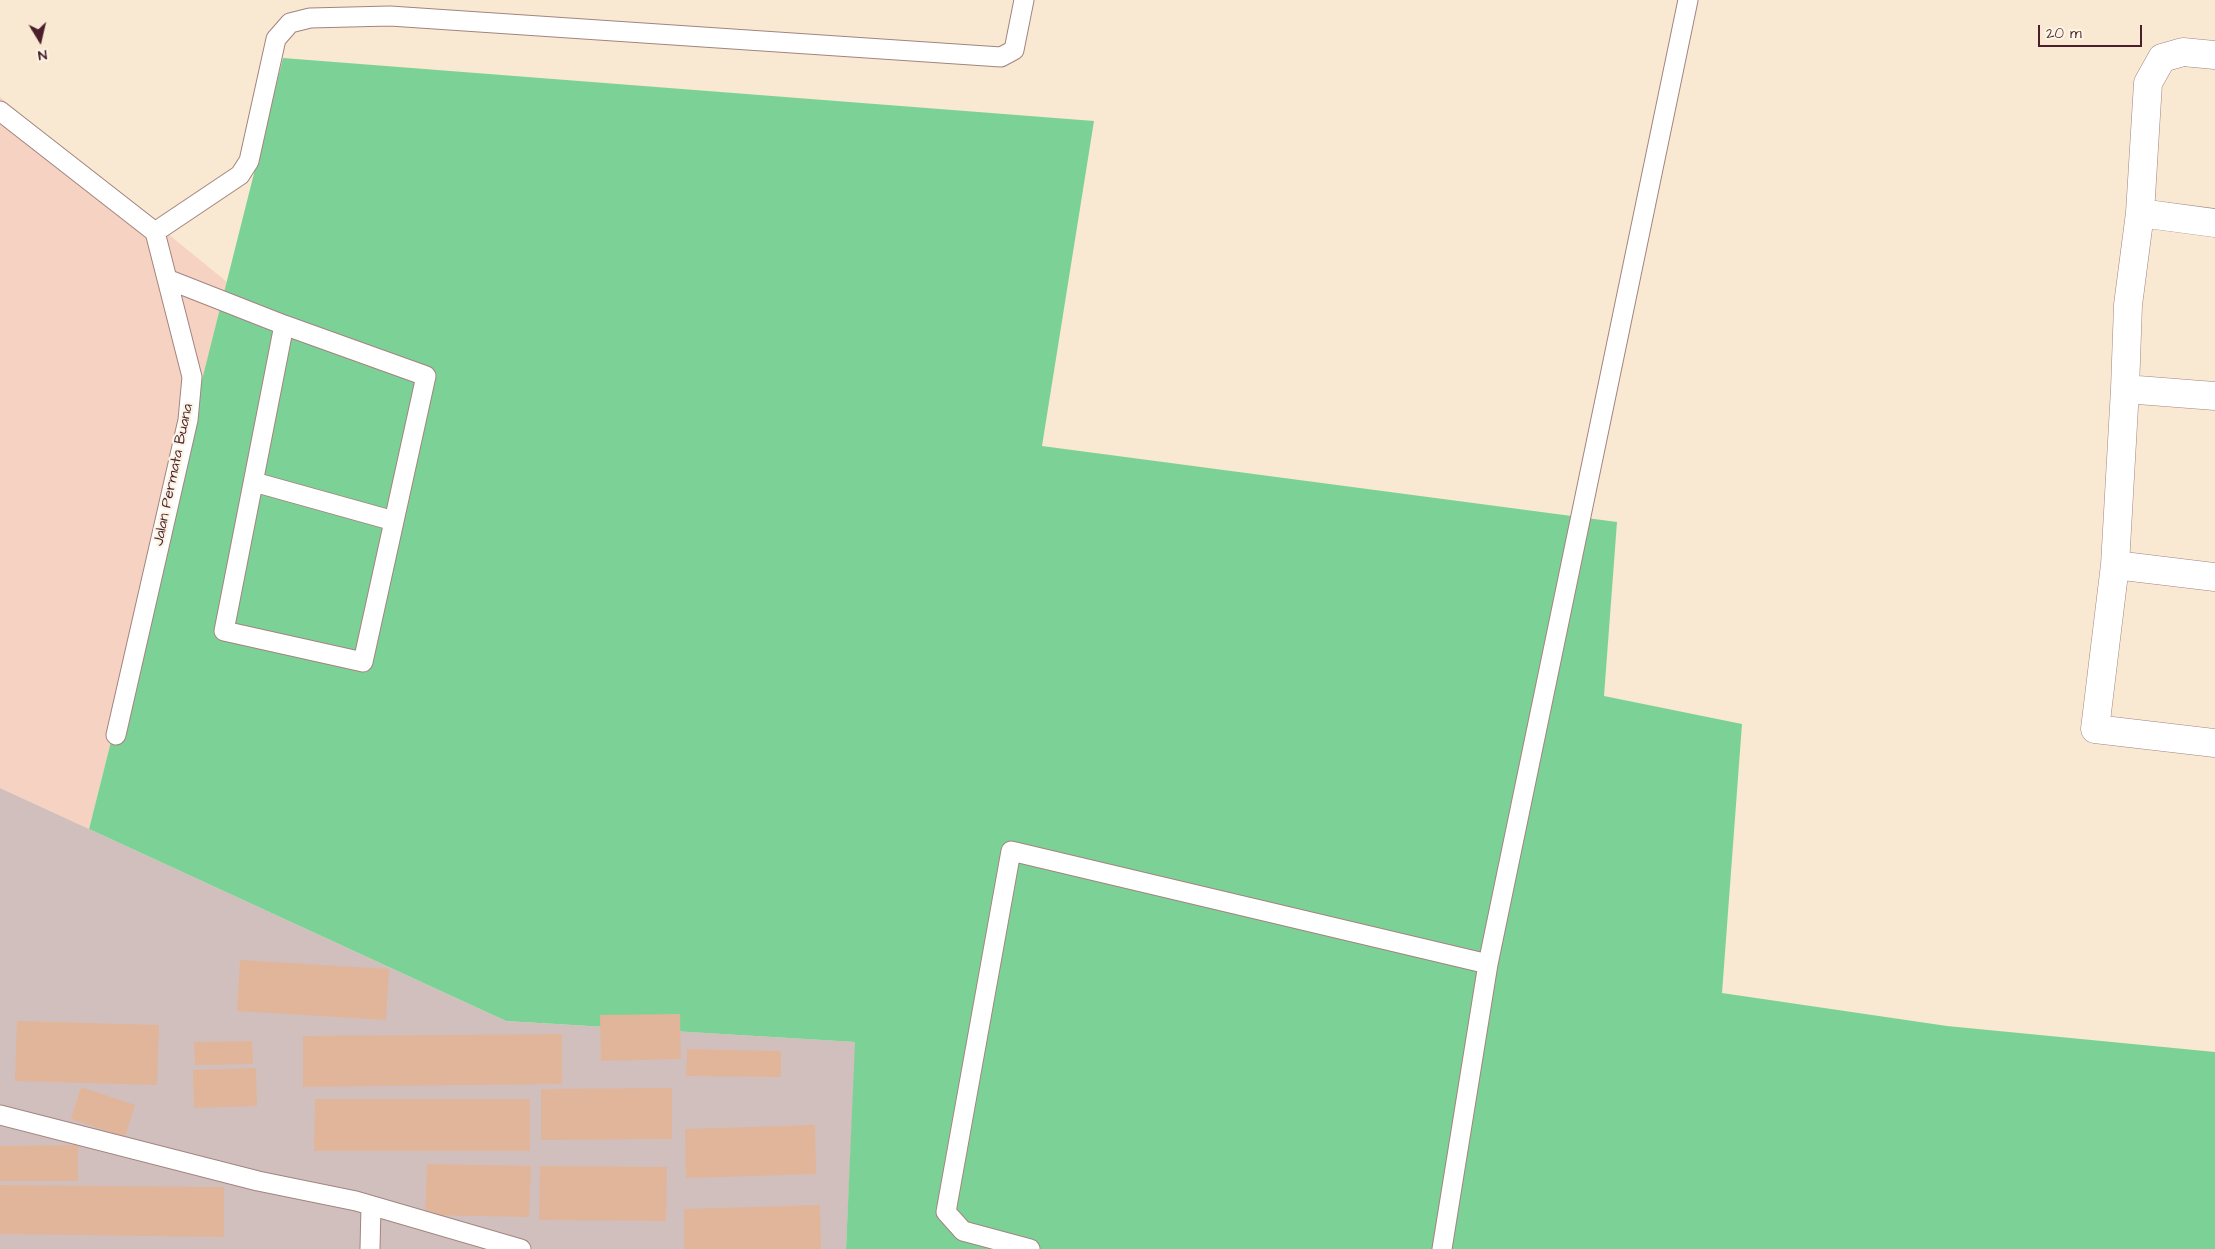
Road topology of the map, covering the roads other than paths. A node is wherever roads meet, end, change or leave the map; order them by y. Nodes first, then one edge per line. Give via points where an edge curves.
1 (1024, 0) edge
2 (1688, 0) edge
3 (2215, 55) edge
4 (0, 111) edge
5 (2140, 213) junction
6 (2215, 223) edge
7 (155, 232) junction
8 (167, 279) junction
9 (284, 325) junction
10 (2125, 389) junction
11 (2215, 396) edge
12 (254, 482) junction
13 (394, 521) junction
14 (2115, 565) junction
15 (2215, 577) edge
16 (116, 735) dead end
17 (2215, 743) edge
18 (1488, 964) junction
19 (0, 1115) edge
20 (370, 1206) junction
21 (370, 1249) edge
22 (521, 1249) edge
23 (1030, 1249) edge
24 (1442, 1249) edge

1 - 7 lane via 1014,50 1001,57 390,16 290,23 276,39 249,161 240,175
2 - 18 lane
3 - 5 street via 2183,52 2162,58 2148,84
4 - 7 lane
5 - 6 street
5 - 10 street via 2128,305
7 - 8 lane, Jalan Permata Buana
8 - 9 lane
8 - 16 lane, Jalan Permata Buana via 192,377 191,396
9 - 12 lane
9 - 13 lane via 426,376
10 - 11 street
10 - 14 street
12 - 13 lane
12 - 13 lane via 224,630 363,662
14 - 15 street
14 - 17 street via 2095,729
18 - 23 lane via 1010,850 946,1212 963,1231
18 - 24 lane
19 - 20 lane
20 - 21 lane
20 - 22 lane

